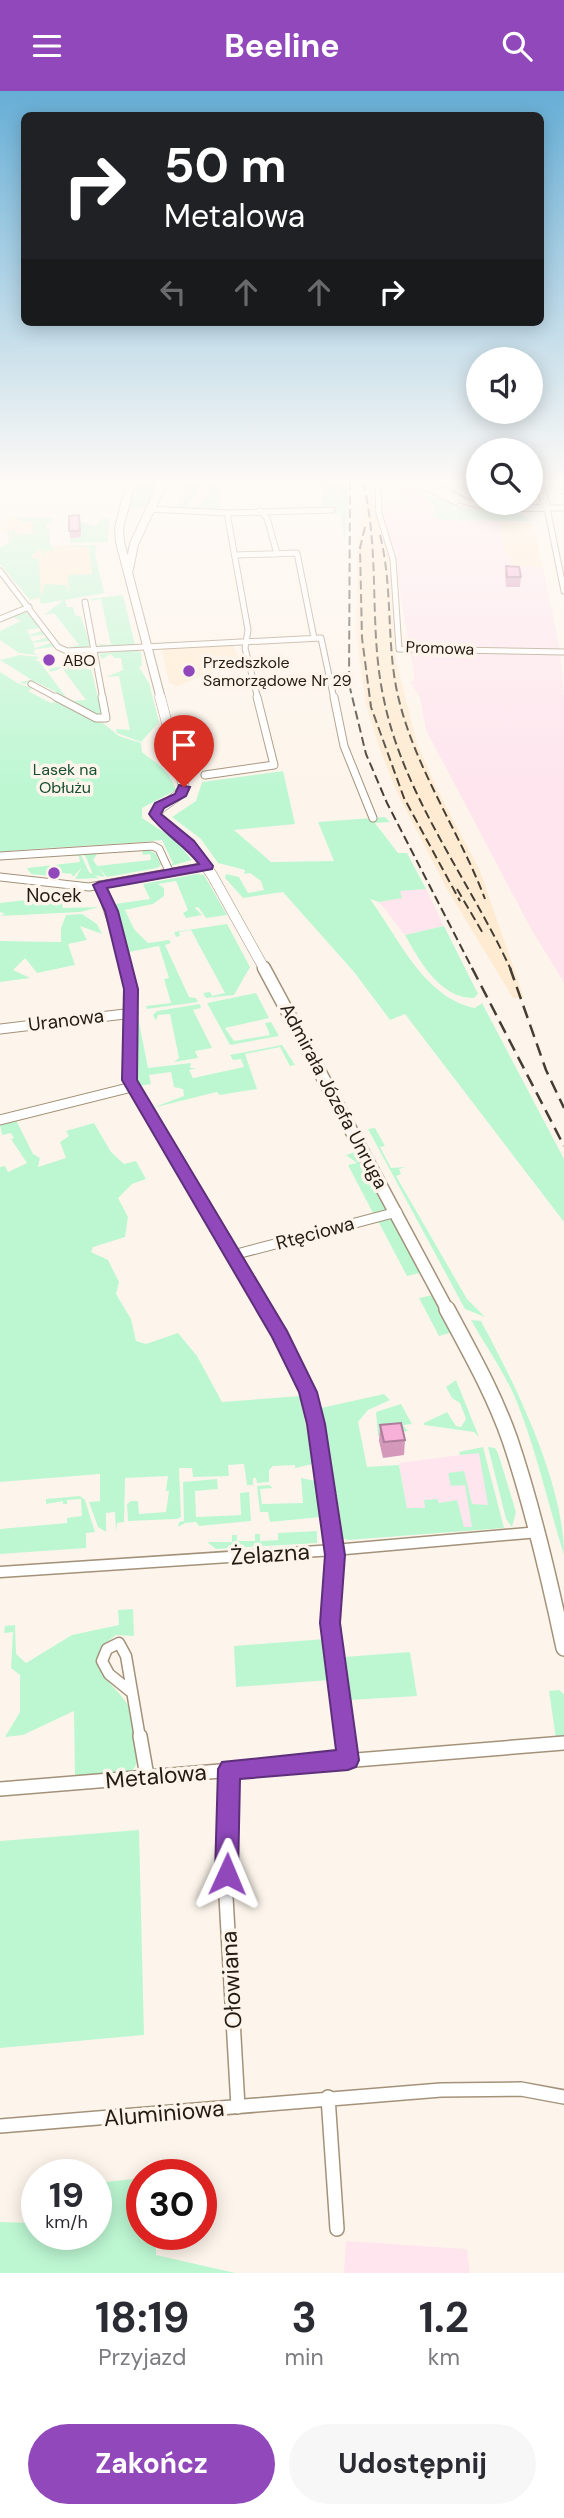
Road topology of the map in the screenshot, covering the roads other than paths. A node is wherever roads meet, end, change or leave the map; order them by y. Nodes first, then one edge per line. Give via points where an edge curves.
1 (10, 584) edge
2 (131, 584) edge
3 (239, 584) edge
4 (304, 584) edge
5 (395, 584) edge
6 (85, 602) dead end
7 (29, 607) junction
8 (0, 619) edge
9 (314, 638) junction
10 (246, 641) junction
11 (147, 647) junction
12 (94, 650) junction
13 (564, 652) edge
14 (31, 684) dead end
15 (205, 775) dead end
16 (373, 818) dead end
17 (0, 856) edge
18 (207, 866) junction
19 (170, 873) junction
20 (0, 877) edge
21 (99, 885) junction
22 (132, 1013) junction
23 (0, 1029) edge
24 (132, 1087) junction
25 (0, 1120) edge
26 (397, 1212) junction
27 (233, 1255) junction
28 (539, 1532) junction
29 (334, 1550) junction
30 (0, 1572) edge
31 (564, 1648) edge
32 (130, 1691) dead end
33 (564, 1743) edge
34 (348, 1760) junction
35 (229, 1769) junction
36 (147, 1776) junction
37 (0, 1789) edge
38 (328, 2097) junction
39 (564, 2097) edge
40 (237, 2107) junction
41 (0, 2126) edge
42 (337, 2229) dead end

1 - 7 street
2 - 11 street, Admirała Józefa Unruga
3 - 10 street
4 - 9 street
5 - 13 street, Promowa via 399,649
6 - 12 street
7 - 8 street
7 - 12 street via 61,649
9 - 10 street
9 - 16 street via 321,638 344,746
10 - 11 street
10 - 15 street via 274,765
11 - 12 street
11 - 18 street, Admirała Józefa Unruga via 184,787 180,796 160,806 155,814 190,844
12 - 14 street via 106,718 96,718
17 - 19 street via 153,845
18 - 19 street
18 - 26 street, Admirała Józefa Unruga
19 - 21 street
20 - 21 street
21 - 22 street via 117,929
22 - 23 street, Uranowa
22 - 24 street via 128,1073
24 - 25 street
24 - 27 street
26 - 27 street, Rtęciowa
26 - 28 street, Admirała Józefa Unruga via 485,1380
27 - 29 street via 308,1392
28 - 29 street, Żelazna
28 - 31 street, Admirała Józefa Unruga
29 - 30 street, Żelazna
29 - 34 street via 330,1623
32 - 36 street
33 - 34 street, Metalowa
34 - 35 street, Metalowa
35 - 36 street, Metalowa
35 - 40 street, Ołowiana via 226,1897
36 - 37 street, Metalowa
38 - 39 street, Aluminiowa via 521,2089
38 - 40 street, Aluminiowa
38 - 42 street
40 - 41 street, Aluminiowa

